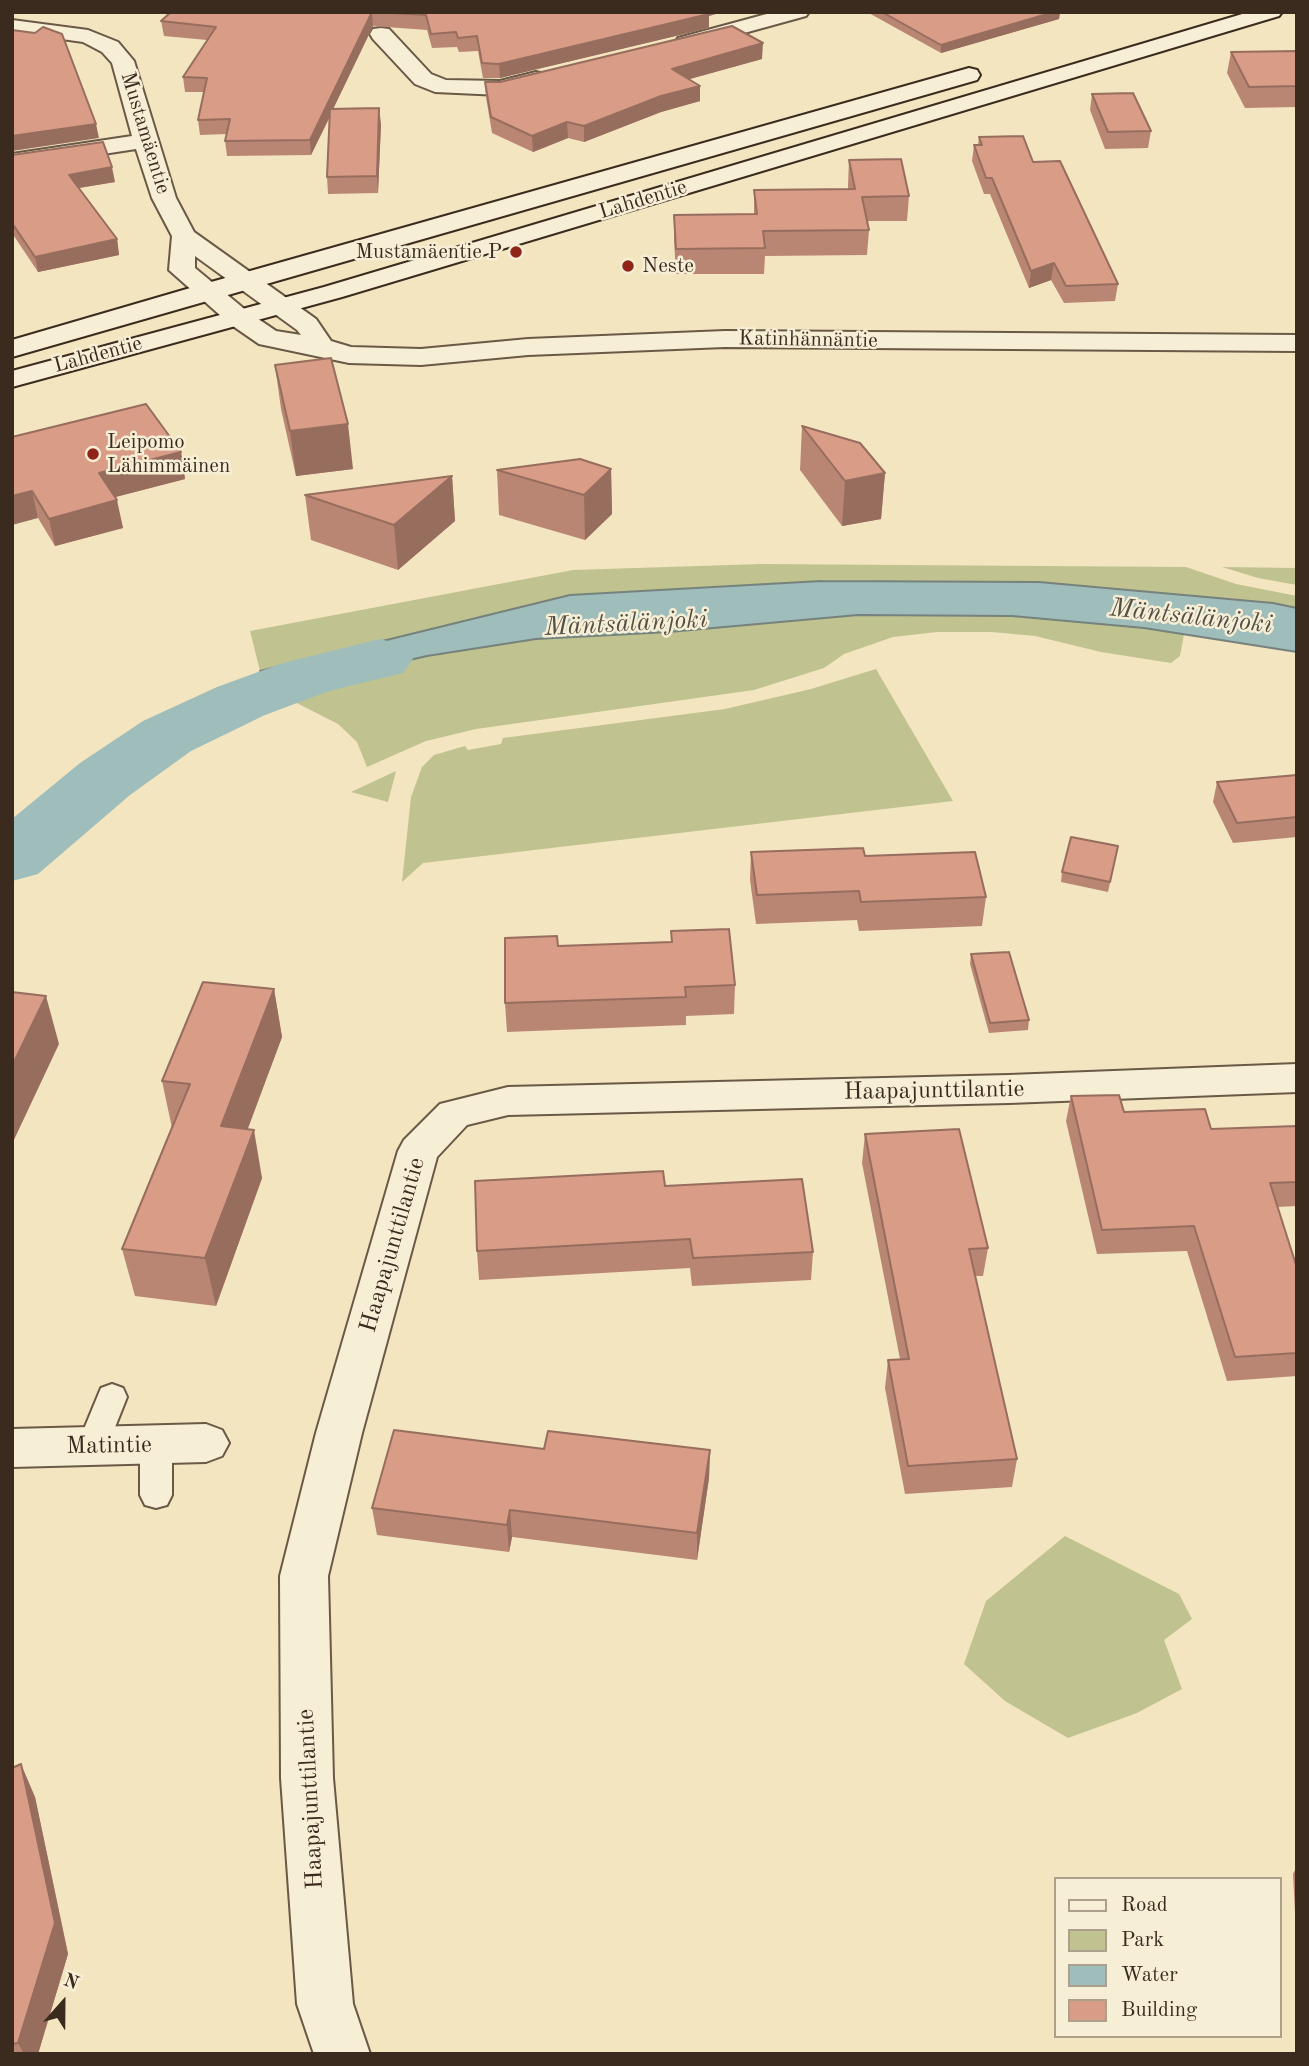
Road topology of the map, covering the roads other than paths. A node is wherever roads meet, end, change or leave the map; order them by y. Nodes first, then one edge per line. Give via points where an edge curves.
1 (799, 12) edge
2 (1272, 12) edge
3 (12, 26) edge
4 (381, 34) edge
5 (661, 49) edge
6 (991, 69) dead end
7 (554, 75) edge
8 (145, 141) junction
9 (12, 161) edge
10 (184, 236) junction
11 (244, 280) junction
12 (206, 291) junction
13 (281, 306) junction
14 (239, 318) junction
15 (1297, 343) edge
16 (322, 346) junction
17 (12, 349) edge
18 (12, 379) edge
19 (1297, 1078) edge
20 (112, 1397) dead end
21 (206, 1443) dead end
22 (156, 1445) junction
23 (93, 1446) junction
24 (12, 1448) edge
25 (156, 1495) dead end
26 (342, 2054) edge

1 - 5 street
2 - 13 street, Lahdentie
3 - 8 street, Mustamäentie via 88,36 110,47 123,61
4 - 7 street via 423,79 443,87 500,88
6 - 11 street, Lahdentie
8 - 9 street
8 - 10 street, Mustamäentie via 164,198
10 - 11 street, Mustamäentie
10 - 12 street, Mustamäentie via 182,270
11 - 12 street, Lahdentie
11 - 13 street, Mustamäentie
12 - 14 street, Katinhännäntie
12 - 17 street, Lahdentie
13 - 14 street, Lahdentie
13 - 16 street via 307,325
14 - 16 street, Katinhännäntie via 268,338
14 - 18 street, Lahdentie
15 - 16 street, Katinhännäntie via 653,340 386,358 349,355
19 - 26 street, Haapajunttilantie via 508,1101 454,1114 418,1151 304,1576 309,1805 325,2004
20 - 23 lane
21 - 22 street, Matintie
22 - 23 street, Matintie
22 - 25 lane
23 - 24 street, Matintie

